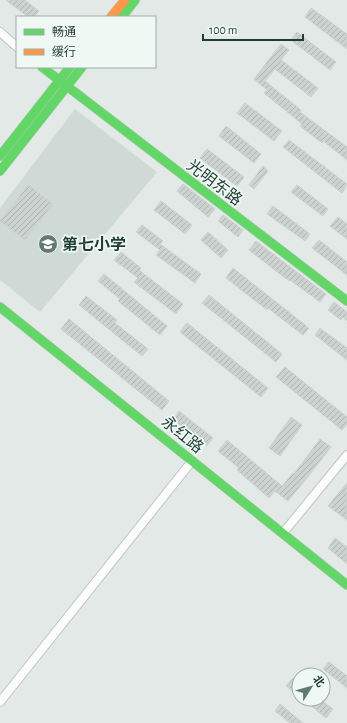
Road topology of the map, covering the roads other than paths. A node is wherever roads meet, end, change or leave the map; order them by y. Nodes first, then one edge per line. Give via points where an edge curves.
1 (125, 0) edge
2 (135, 0) edge
3 (112, 16) edge
4 (123, 16) edge
5 (0, 32) edge
6 (16, 46) edge
7 (43, 68) edge
8 (70, 68) edge
9 (81, 68) edge
10 (62, 84) junction
11 (0, 156) edge
12 (0, 172) edge
13 (347, 301) edge
14 (0, 307) edge
15 (347, 456) edge
16 (192, 461) junction
17 (283, 533) junction
18 (347, 585) edge
19 (0, 702) edge

1 - 3 street
2 - 4 street
5 - 6 street
7 - 10 street, 光明东路
8 - 10 street
9 - 10 street
10 - 11 street
10 - 12 street
10 - 13 street, 光明东路
14 - 16 street, 永红路
15 - 17 street
16 - 17 street, 永红路
16 - 19 street
17 - 18 street, 永红路

